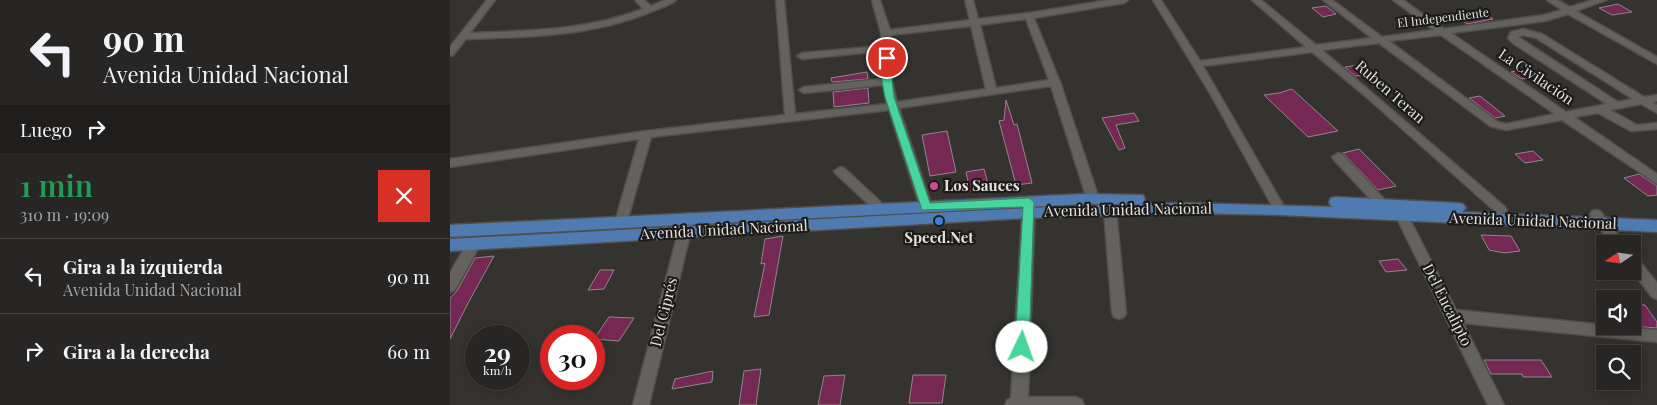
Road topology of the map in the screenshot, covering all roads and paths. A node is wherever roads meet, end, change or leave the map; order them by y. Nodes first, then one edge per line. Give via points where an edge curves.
1 (491, 0) edge
2 (639, 0) edge
3 (672, 0) edge
4 (780, 0) edge
5 (876, 0) edge
6 (969, 0) edge
7 (1124, 0) edge
8 (1157, 0) edge
9 (1256, 0) edge
10 (1327, 0) edge
11 (1397, 0) edge
12 (1551, 0) edge
13 (1602, 0) edge
14 (649, 10) junction
15 (1570, 11) junction
16 (1029, 16) junction
17 (976, 21) junction
18 (1441, 31) junction
19 (886, 33) junction
20 (463, 36) junction
21 (1377, 39) junction
22 (1315, 47) junction
23 (886, 48) junction
24 (450, 53) edge
25 (802, 56) dead end
26 (1657, 61) edge
27 (1197, 64) junction
28 (887, 81) junction
29 (1055, 82) junction
30 (804, 90) dead end
31 (992, 91) junction
32 (1657, 98) edge
33 (1643, 102) junction
34 (893, 106) junction
35 (1618, 107) junction
36 (1602, 110) junction
37 (1657, 110) edge
38 (1565, 115) junction
39 (790, 116) junction
40 (1657, 126) edge
41 (646, 134) junction
42 (1338, 157) dead end
43 (450, 163) edge
44 (840, 171) dead end
45 (1657, 180) edge
46 (1093, 199) junction
47 (1277, 205) junction
48 (926, 207) junction
49 (1028, 208) junction
50 (1393, 208) junction
51 (881, 209) junction
52 (1110, 210) junction
53 (1501, 210) junction
54 (1657, 216) edge
55 (1599, 218) junction
56 (621, 222) junction
57 (686, 225) junction
58 (1657, 226) edge
59 (450, 231) edge
60 (1611, 235) edge
61 (474, 243) junction
62 (450, 244) edge
63 (1641, 274) edge
64 (450, 286) edge
65 (1657, 294) edge
66 (1119, 313) dead end
67 (1453, 316) junction
68 (1657, 336) edge
69 (641, 405) edge
70 (1013, 405) edge
71 (1019, 405) edge
72 (1076, 405) edge
73 (1496, 405) edge

1 - 20 street
2 - 14 street
3 - 14 street
4 - 39 street
5 - 19 street
6 - 17 street
7 - 16 street
8 - 27 street
9 - 22 street, Ruben Teran
10 - 21 street
11 - 18 street, La Civilación
12 - 15 street
13 - 15 street, El Independiente
14 - 20 street via 592,26
15 - 18 street, El Independiente via 1545,18
15 - 26 street
16 - 17 street
16 - 29 street
17 - 19 street
17 - 31 street
18 - 21 street, El Independiente
18 - 38 street, La Civilación
19 - 23 street
20 - 24 street
21 - 22 street, El Independiente
21 - 38 street via 1494,124 1506,127
22 - 27 street, El Independiente
22 - 53 street, Ruben Teran
23 - 25 street
23 - 28 street
27 - 47 street
28 - 30 street
28 - 34 street
29 - 31 street
29 - 46 street
31 - 34 street
32 - 33 street
33 - 35 street
33 - 35 street via 1539,36 1523,32 1513,36 1517,42
33 - 37 street
34 - 39 street
34 - 48 street
35 - 36 street
36 - 38 street
36 - 40 street via 1635,129
38 - 45 street, La Civilación
39 - 41 street
41 - 43 street
41 - 56 street
42 - 50 street, Del Eucalipto
44 - 51 street
46 - 47 main road, Avenida Unidad Nacional
46 - 49 main road, Avenida Unidad Nacional
47 - 50 main road, Avenida Unidad Nacional
47 - 50 main road, Avenida Unidad Nacional
47 - 52 main road, Avenida Unidad Nacional
48 - 49 main road, Avenida Unidad Nacional
48 - 51 main road, Avenida Unidad Nacional
49 - 52 main road, Avenida Unidad Nacional
49 - 57 main road, Avenida Unidad Nacional
49 - 71 street
50 - 53 main road, Avenida Unidad Nacional
50 - 55 main road, Avenida Unidad Nacional
50 - 67 street, Del Eucalipto
51 - 57 main road, Avenida Unidad Nacional
52 - 66 street
53 - 55 main road, Avenida Unidad Nacional
54 - 55 main road, Avenida Unidad Nacional
55 - 58 main road, Avenida Unidad Nacional
55 - 60 street
56 - 57 main road, Avenida Unidad Nacional
56 - 59 main road, Avenida Unidad Nacional
57 - 61 main road, Avenida Unidad Nacional
57 - 69 street, Del Ciprés
61 - 62 main road, Avenida Unidad Nacional
61 - 64 street
63 - 65 street
67 - 68 street
67 - 73 street, Del Eucalipto
70 - 71 street
71 - 72 street

